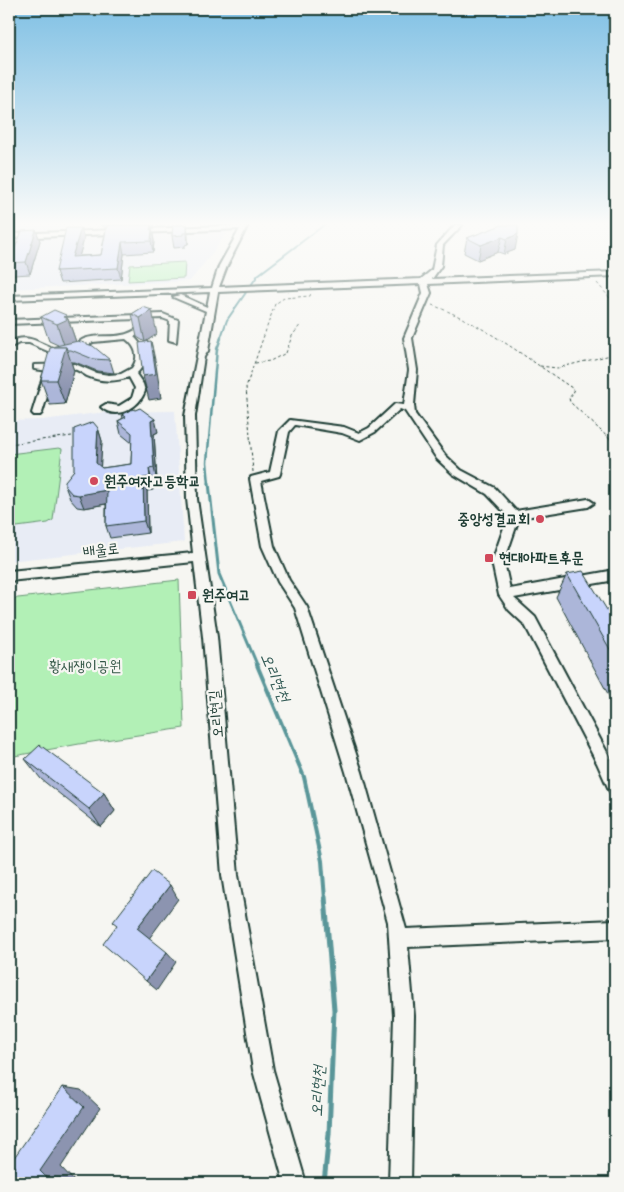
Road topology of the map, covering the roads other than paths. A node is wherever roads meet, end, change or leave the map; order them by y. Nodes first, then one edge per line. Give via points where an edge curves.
1 (208, 281) edge
2 (216, 281) edge
3 (220, 281) edge
4 (428, 281) edge
5 (475, 281) edge
6 (525, 281) edge
7 (425, 283) junction
8 (235, 292) junction
9 (177, 294) junction
10 (215, 295) junction
11 (9, 298) edge
12 (9, 304) edge
13 (208, 309) junction
14 (9, 322) edge
15 (146, 327) edge
16 (128, 337) junction
17 (173, 340) dead end
18 (9, 345) edge
19 (37, 367) dead end
20 (50, 369) junction
21 (131, 373) junction
22 (106, 407) dead end
23 (409, 409) junction
24 (37, 413) dead end
25 (588, 503) dead end
26 (514, 514) junction
27 (198, 556) junction
28 (9, 576) edge
29 (615, 576) edge
30 (505, 595) junction
31 (615, 787) edge
32 (615, 929) edge
33 (398, 938) junction
34 (295, 1183) edge
35 (400, 1183) edge

1 - 9 street
2 - 10 street, 오리현길
3 - 8 street
4 - 7 street
5 - 7 street
6 - 7 street
7 - 8 street
7 - 23 street via 427,293 408,338 413,370
8 - 10 street
8 - 10 street
9 - 10 street
9 - 11 street
9 - 12 street
9 - 13 street
10 - 13 street, 오리현길
13 - 27 street, 오리현길 via 204,351 200,357 190,416 192,499
14 - 17 street via 163,316 174,320
15 - 16 street
16 - 18 street via 93,339 76,350 59,352 28,340
16 - 21 street via 137,343 141,357 139,367
19 - 20 street
20 - 21 street via 72,366 110,378
20 - 24 street
21 - 22 street via 139,383 138,397 118,411
23 - 26 street via 441,457 457,472 491,491
23 - 33 street via 398,406 360,437 344,430 293,422 284,431 275,474 255,479 268,546 284,582 300,607 354,772 397,922
25 - 26 street
26 - 30 street via 498,562
27 - 28 street, 배울로
27 - 34 street, 오리현길 via 210,637 230,875 263,1070
29 - 30 street
30 - 31 street via 530,621
32 - 33 street
33 - 35 street via 404,1016

